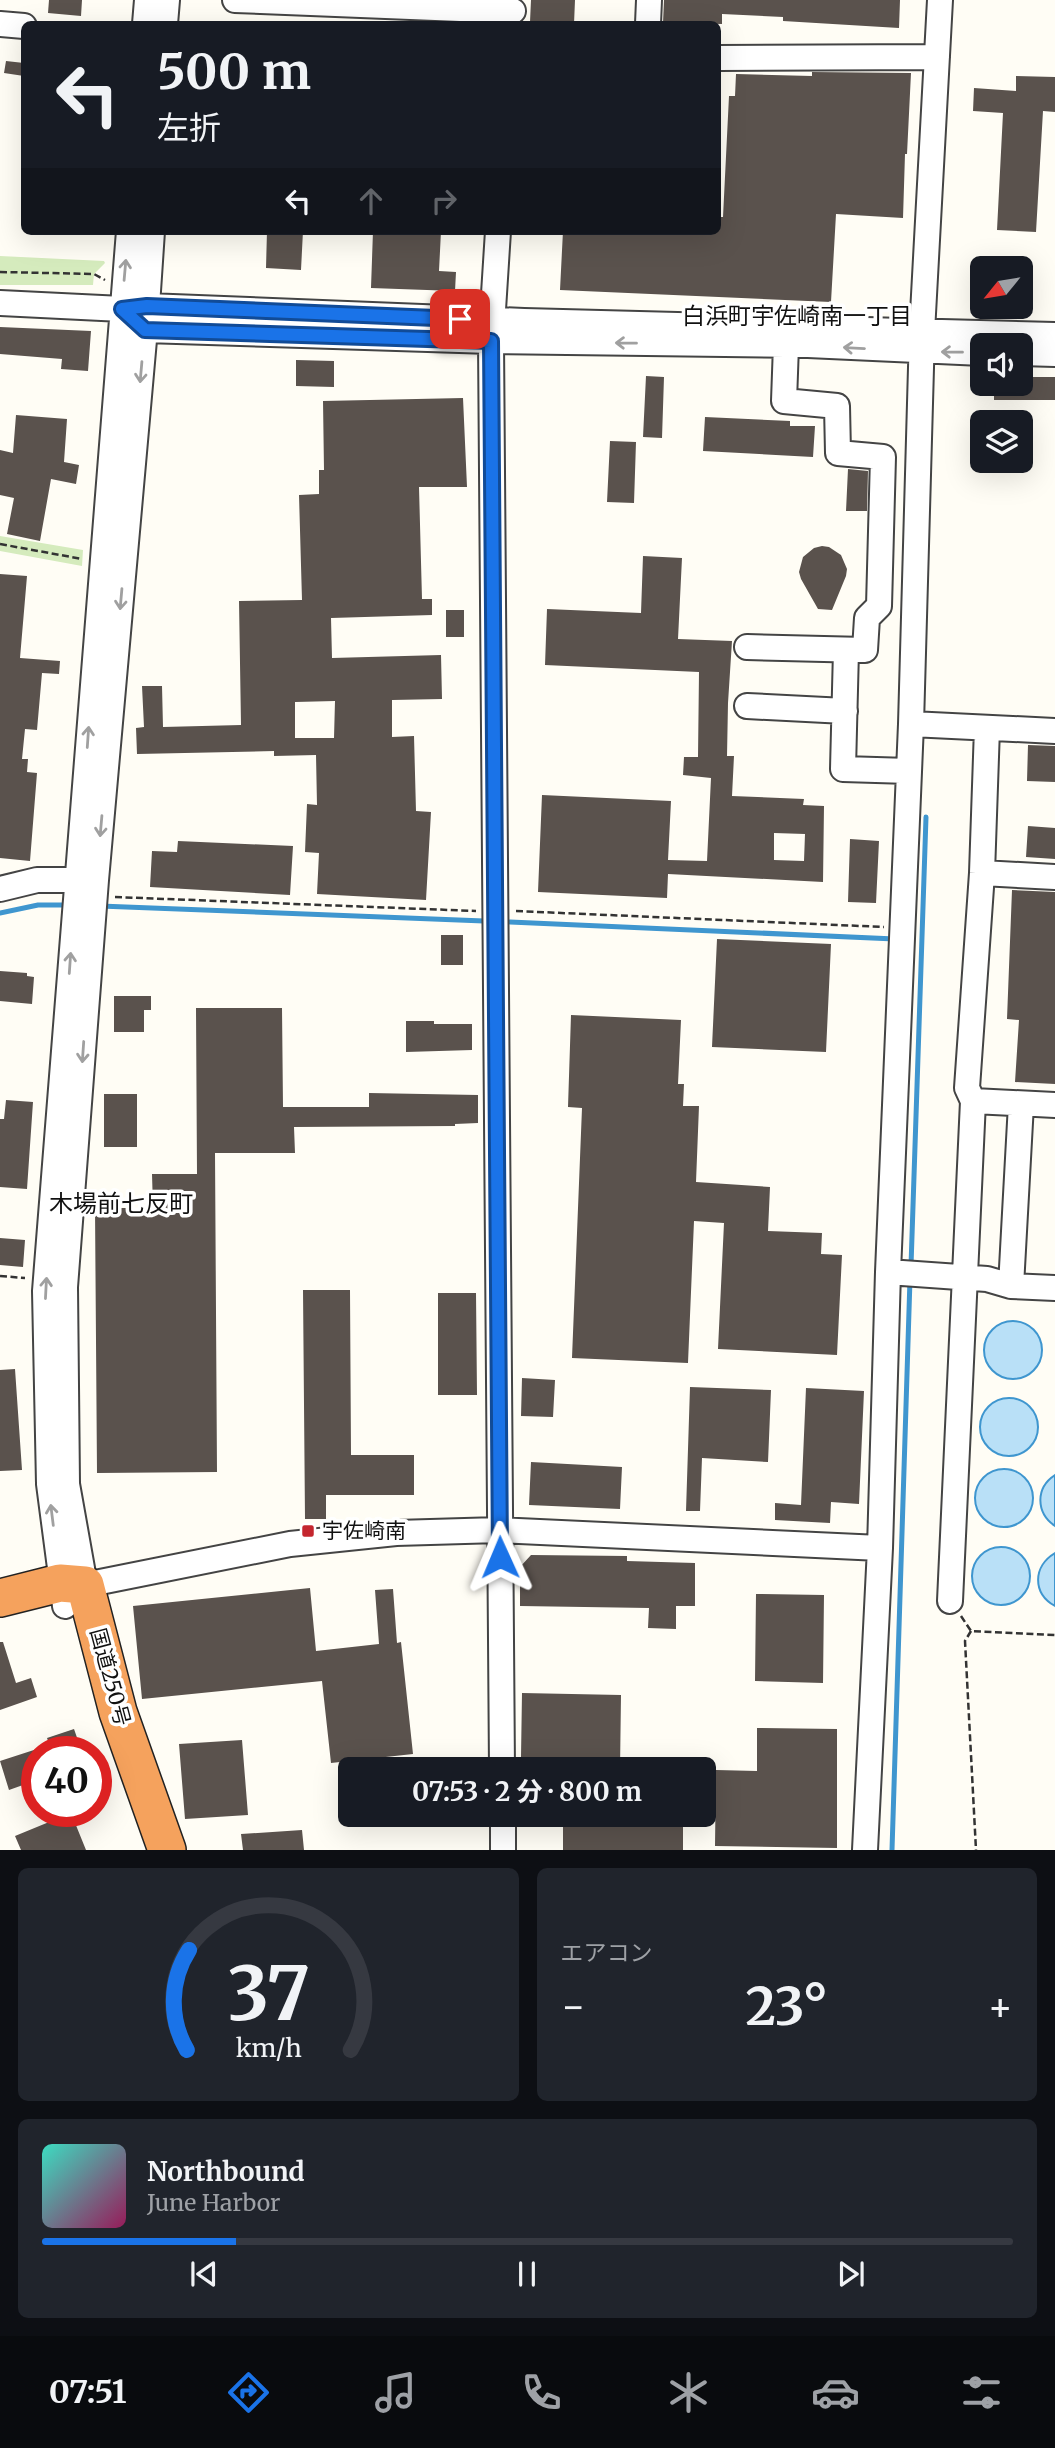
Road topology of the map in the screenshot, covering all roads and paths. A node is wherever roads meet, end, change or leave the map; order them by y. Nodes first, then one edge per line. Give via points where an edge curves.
1 (148, 0) edge
2 (167, 0) edge
3 (234, 0) edge
4 (649, 0) edge
5 (940, 0) edge
6 (513, 12) edge
7 (145, 21) edge
8 (165, 21) edge
9 (648, 21) edge
10 (0, 24) edge
11 (21, 26) edge
12 (937, 57) junction
13 (721, 58) edge
14 (128, 235) edge
15 (152, 235) edge
16 (498, 235) edge
17 (0, 272) edge
18 (105, 280) dead end
19 (0, 303) edge
20 (122, 309) junction
21 (146, 318) junction
22 (491, 331) junction
23 (1055, 335) edge
24 (922, 342) junction
25 (786, 345) junction
26 (970, 351) edge
27 (1033, 353) edge
28 (1055, 354) edge
29 (0, 544) edge
30 (89, 560) dead end
31 (747, 647) dead end
32 (846, 650) junction
33 (747, 706) dead end
34 (845, 710) junction
35 (911, 724) junction
36 (987, 728) junction
37 (1055, 731) edge
38 (909, 771) junction
39 (982, 873) junction
40 (1055, 877) edge
41 (95, 885) junction
42 (0, 889) edge
43 (483, 911) dead end
44 (506, 911) dead end
45 (888, 927) dead end
46 (973, 1101) junction
47 (1021, 1104) junction
48 (1055, 1105) edge
49 (888, 1272) junction
50 (0, 1276) edge
51 (966, 1278) junction
52 (33, 1279) dead end
53 (1011, 1286) junction
54 (1055, 1289) edge
55 (499, 1530) junction
56 (880, 1548) junction
57 (70, 1592) junction
58 (0, 1598) edge
59 (950, 1601) joint
60 (0, 1622) edge
61 (971, 1631) junction
62 (1055, 1635) edge
63 (502, 1757) edge
64 (503, 1827) edge
65 (147, 1850) edge
66 (167, 1850) edge
67 (503, 1850) edge
68 (865, 1850) edge
69 (976, 1850) edge

1 - 7 street
2 - 8 street
3 - 6 street
4 - 9 street
5 - 12 street
10 - 11 street
12 - 13 street
12 - 24 street
20 -> 14 street
15 - 21 street
16 - 22 street
17 - 18 path via 94,274
19 - 20 street
20 - 21 street
41 -> 20 street
21 - 22 street
21 -> 41 street
22 - 24 street
25 -> 22 street
22 - 55 street
23 - 24 street
24 -> 25 street
26 -> 24 street
24 - 35 street
25 - 32 street via 784,401 837,405 838,453 883,457 879,606 867,618 864,650
27 - 28 street
29 - 30 path
31 - 32 street
32 - 34 street
33 - 34 street
34 - 38 street via 843,769
35 - 36 street
35 - 38 street
36 - 37 street
36 - 39 street
38 - 49 street
39 - 40 street
39 - 46 street via 967,1088
41 - 42 street via 37,880
41 - 43 path
41 - 57 street via 45,1291 49,1484
44 - 45 path
46 - 47 street
46 - 51 street
47 - 48 street
47 - 53 street
49 - 51 street
49 - 56 street
50 - 52 path
51 - 53 street
51 - 59 street
53 - 54 street
55 - 56 street
55 - 57 street via 396,1533 290,1544
55 - 63 street
56 - 68 street
57 - 58 highway
57 - 60 highway
57 - 65 highway, 国道250号 via 87,1686
57 - 66 highway, 国道250号
59 - 61 path
61 - 62 path
61 - 69 path via 965,1641
64 - 67 street

